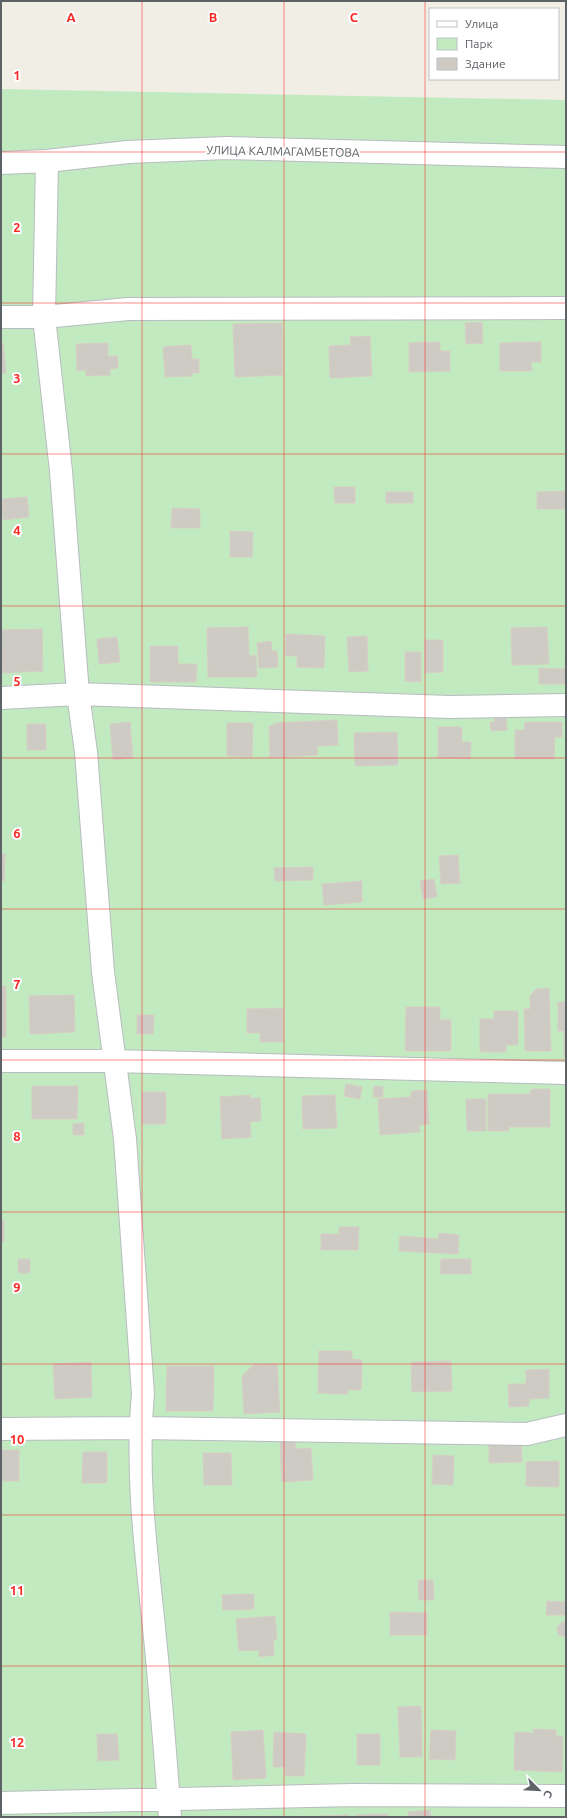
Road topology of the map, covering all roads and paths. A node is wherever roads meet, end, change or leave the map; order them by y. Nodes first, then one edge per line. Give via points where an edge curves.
1 (566, 157) edge
2 (48, 161) junction
3 (1, 163) edge
4 (566, 308) edge
5 (1, 317) edge
6 (44, 317) junction
7 (78, 694) junction
8 (1, 698) edge
9 (566, 704) edge
10 (1, 1061) edge
11 (114, 1061) junction
12 (566, 1073) edge
13 (566, 1425) edge
14 (140, 1428) junction
15 (1, 1429) edge
16 (566, 1796) edge
17 (1, 1803) edge
18 (169, 1808) edge

1 - 2 street, УЛИЦА КАЛМАГАМБЕТОВА via 226,148 128,152
2 - 3 street, УЛИЦА КАЛМАГАМБЕТОВА
2 - 6 street
4 - 6 street via 128,309
5 - 6 street
6 - 7 street via 61,471
7 - 8 street
7 - 9 street via 450,706
7 - 11 street via 86,752 103,972
10 - 11 street
11 - 12 street
11 - 14 street via 125,1139 142,1378
13 - 14 street via 527,1434
14 - 15 street
14 - 18 street via 141,1498
16 - 18 street via 353,1795
17 - 18 street

